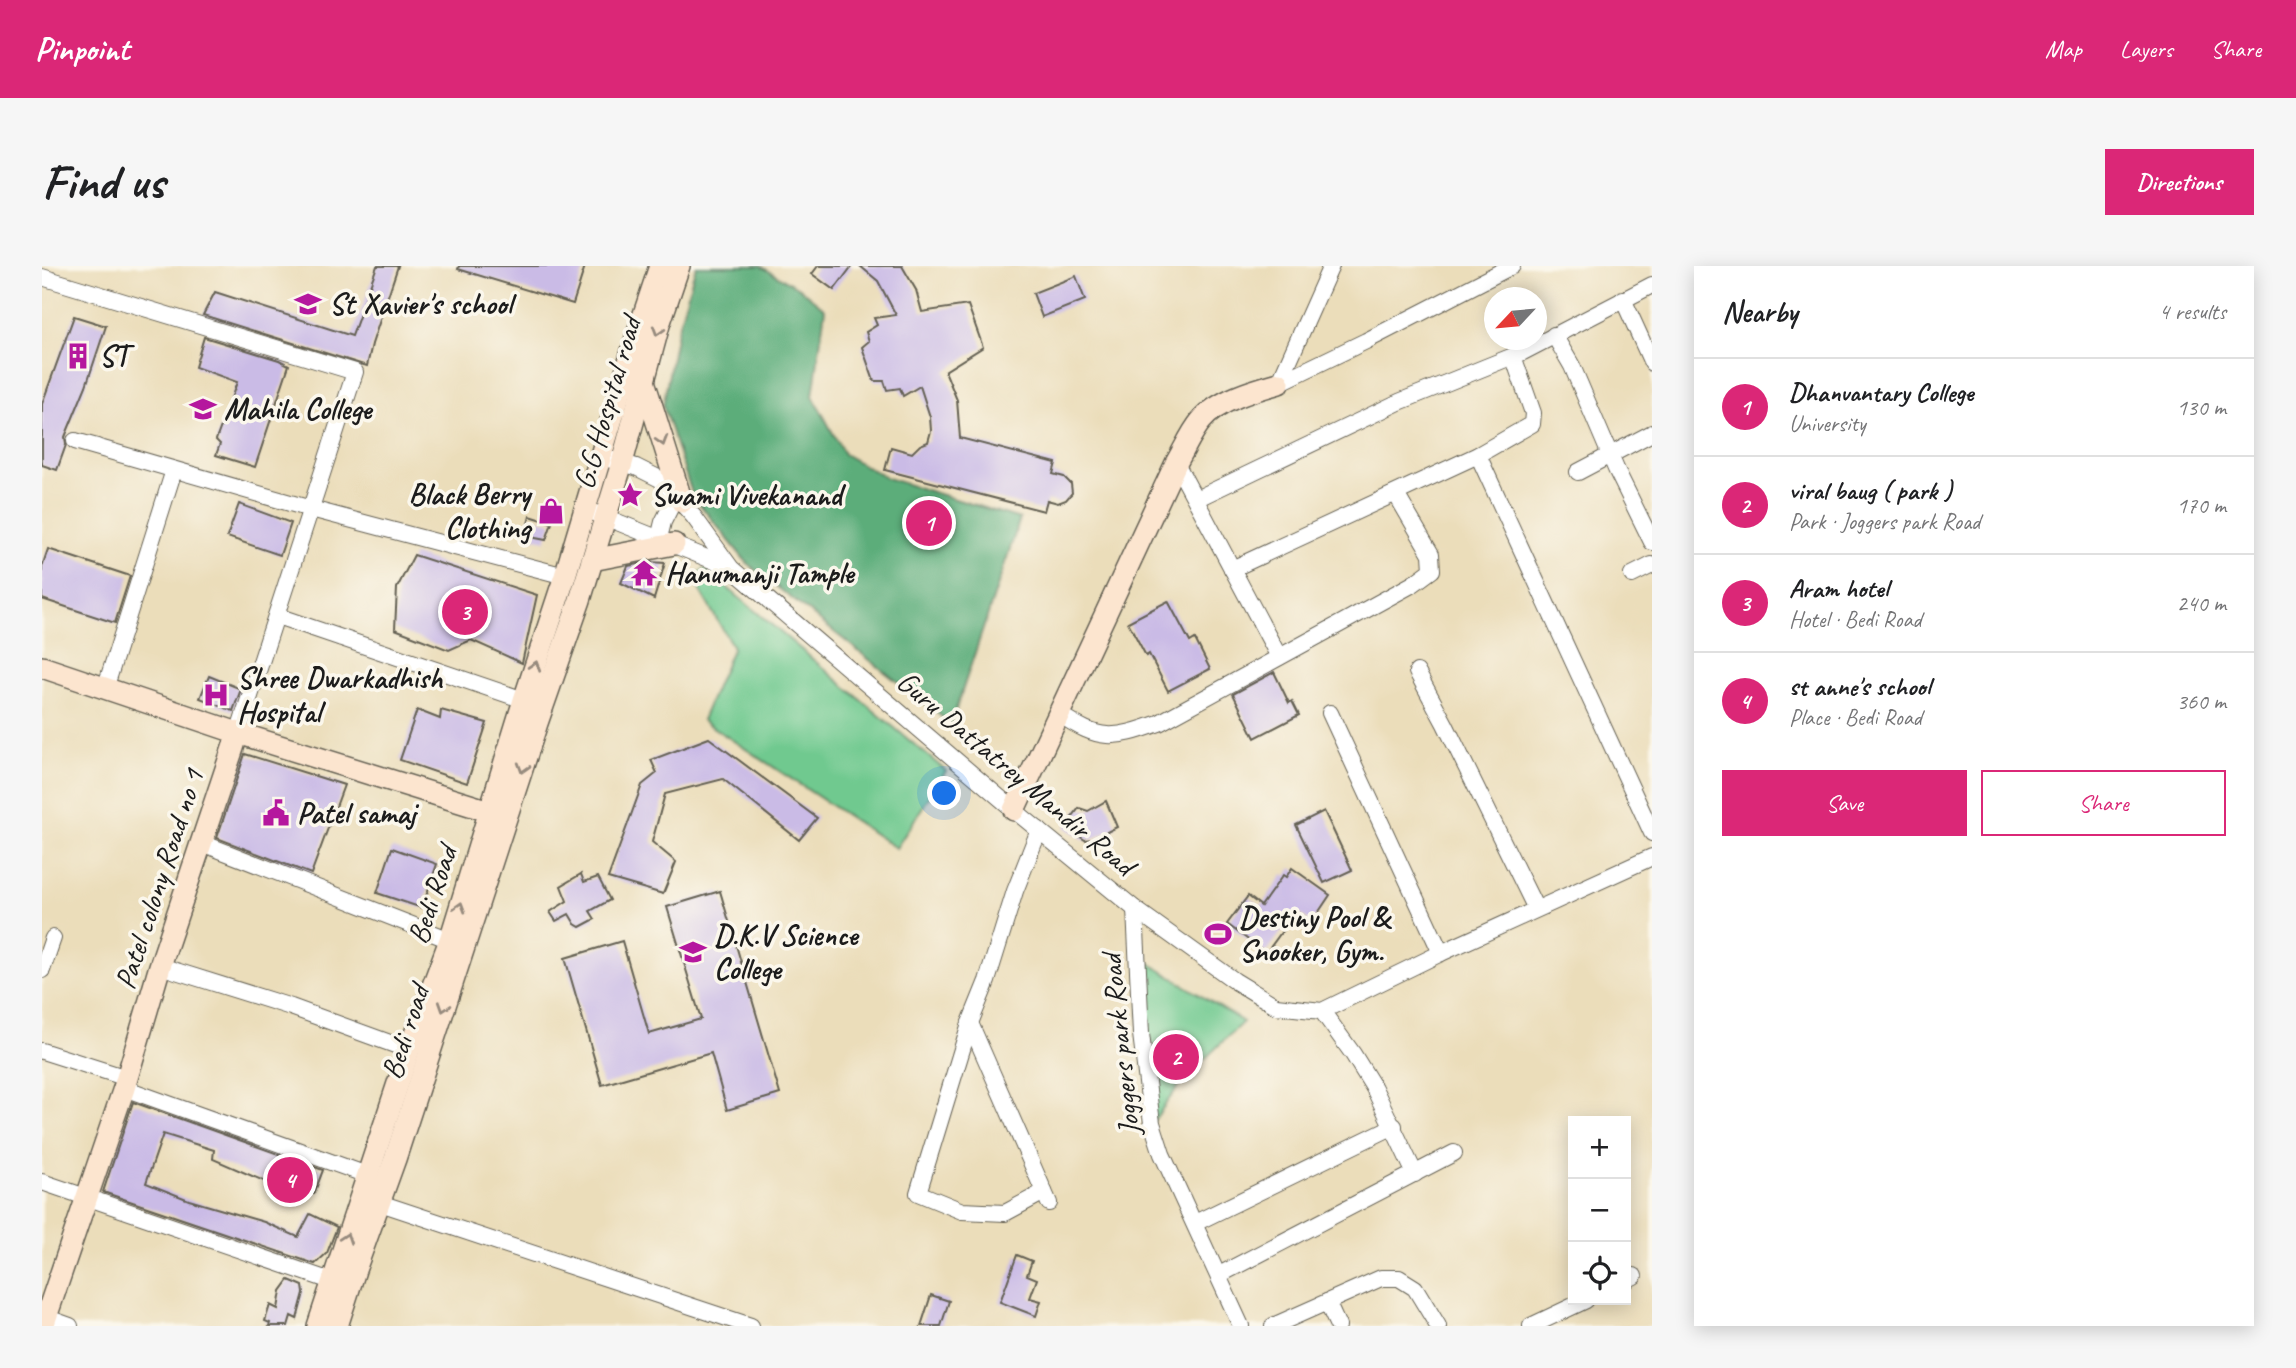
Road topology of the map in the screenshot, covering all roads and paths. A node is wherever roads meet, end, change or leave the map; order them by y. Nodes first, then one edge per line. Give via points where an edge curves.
1 (660, 266) edge
2 (679, 266) edge
3 (1331, 266) edge
4 (1512, 266) edge
5 (42, 277) edge
6 (1652, 285) edge
7 (1623, 299) junction
8 (1554, 335) junction
9 (1513, 356) junction
10 (1652, 363) edge
11 (644, 379) junction
12 (1279, 383) junction
13 (1652, 433) edge
14 (97, 447) dead end
15 (1478, 455) junction
16 (1610, 455) junction
17 (612, 460) junction
18 (1176, 463) junction
19 (174, 470) junction
20 (1578, 472) dead end
21 (595, 480) joint
22 (1396, 494) junction
23 (679, 499) junction
24 (1196, 499) junction
25 (311, 509) junction
26 (585, 509) junction
27 (606, 517) junction
28 (667, 541) junction
29 (1652, 542) edge
30 (592, 561) junction
31 (1652, 565) edge
32 (731, 568) junction
33 (1232, 569) junction
34 (1632, 575) dead end
35 (565, 576) junction
36 (277, 616) junction
37 (1279, 657) junction
38 (42, 667) edge
39 (1417, 672) dead end
40 (105, 689) junction
41 (524, 700) junction
42 (1330, 713) dead end
43 (1059, 714) junction
44 (238, 733) junction
45 (1014, 810) junction
46 (498, 814) junction
47 (1039, 830) junction
48 (1652, 833) edge
49 (202, 843) junction
50 (1652, 857) edge
51 (1135, 909) junction
52 (1536, 909) junction
53 (53, 938) dead end
54 (450, 940) junction
55 (1441, 953) junction
56 (160, 966) junction
57 (42, 970) edge
58 (1322, 1011) junction
59 (970, 1023) junction
60 (410, 1050) junction
61 (42, 1051) edge
62 (125, 1083) junction
63 (1394, 1126) junction
64 (1454, 1153) dead end
65 (1415, 1174) junction
66 (367, 1175) junction
67 (42, 1182) edge
68 (87, 1197) junction
69 (370, 1200) junction
70 (1195, 1223) junction
71 (1219, 1275) junction
72 (331, 1281) junction
73 (1327, 1302) junction
74 (1575, 1305) edge
75 (43, 1320) edge
76 (744, 1325) edge
77 (70, 1326) edge
78 (318, 1326) edge
79 (337, 1326) edge
80 (1241, 1326) edge
81 (1273, 1326) edge
82 (1338, 1326) edge
83 (1438, 1326) edge
84 (1531, 1326) edge

1 - 17 main road, G.G Hospital road via 636,338
2 -> 11 main road, G.G Hospital road
3 - 12 street
4 - 12 street
5 - 25 street, Patel colony Road no 1 via 355,372
6 - 7 street
7 - 8 street
7 - 10 street
8 - 9 street
8 - 16 street
9 - 15 street via 1533,413 1531,424
9 - 24 street via 1399,402
11 - 17 main road, G.G Hospital road
11 -> 23 main road
12 - 18 main road via 1221,405 1202,420
13 - 16 street
14 - 19 street
15 - 22 street
15 - 48 street
16 - 20 street
16 - 29 street
17 - 21 main road, G.G Hospital road
17 - 23 street, Guru Dattatrey Mandir Road via 660,479
17 - 27 main road, G.G Hospital road
18 - 24 street
18 - 43 main road
19 - 25 street
19 - 40 street
21 - 26 main road, Bedi Road
22 - 33 street
22 - 37 street via 1431,554 1432,570
23 - 28 street via 663,522
23 - 32 street, Guru Dattatrey Mandir Road
24 - 33 street
25 - 35 street
25 - 36 street, Patel colony Road no 1
26 - 27 street, Guru Dattatrey Mandir Road
26 - 35 main road, Bedi Road
27 - 28 street, Guru Dattatrey Mandir Road
27 - 30 main road, Bedi road
28 - 30 main road
28 - 32 street, Guru Dattatrey Mandir Road
30 -> 46 main road, Bedi road
31 - 34 street
32 - 45 street, Guru Dattatrey Mandir Road
33 - 37 street
41 -> 35 main road, Bedi Road
36 - 41 street
36 - 44 street, Patel colony Road no 1
37 - 43 street via 1159,723 1132,733 1107,736 1085,731
38 - 40 main road
39 - 52 street
40 - 44 main road
41 - 46 main road, Bedi Road
42 - 55 street
43 - 45 main road
44 - 46 main road
44 - 49 main road, Patel colony Road no 1
45 - 47 street, Guru Dattatrey Mandir Road
54 -> 46 main road, Bedi Road
46 -> 69 main road, Bedi road
47 - 51 street, Guru Dattatrey Mandir Road
47 - 59 street
49 - 54 street
49 - 56 main road, Patel colony Road no 1
50 - 52 street
51 - 58 street, Guru Dattatrey Mandir Road via 1276,1006
51 - 70 street, Joggers park Road via 1141,1034 1153,1123 1162,1154
52 - 55 street
53 - 57 street
54 - 60 main road, Bedi Road
55 - 58 street
56 - 60 street
56 - 62 main road, Patel colony Road no 1
58 - 63 street
59 - 59 street via 918,1193 962,1211 1005,1213 1046,1197
60 - 66 main road, Bedi Road
61 - 62 street
62 - 66 street
62 - 68 main road, Patel colony Road no 1
63 - 65 street
63 - 70 street
64 - 65 street
65 - 71 street
66 - 69 main road, Bedi Road
67 - 68 street
68 - 72 street
68 - 75 main road, Patel colony Road no 1
72 -> 69 main road, Bedi Road
69 - 76 street
69 - 79 main road, Bedi road
70 - 71 street, Joggers park Road
71 - 80 street, Joggers park Road
72 - 78 main road, Bedi Road
73 - 81 street
73 - 82 street
73 - 83 street via 1381,1278 1399,1278 1415,1288
74 - 84 street
75 - 77 street

